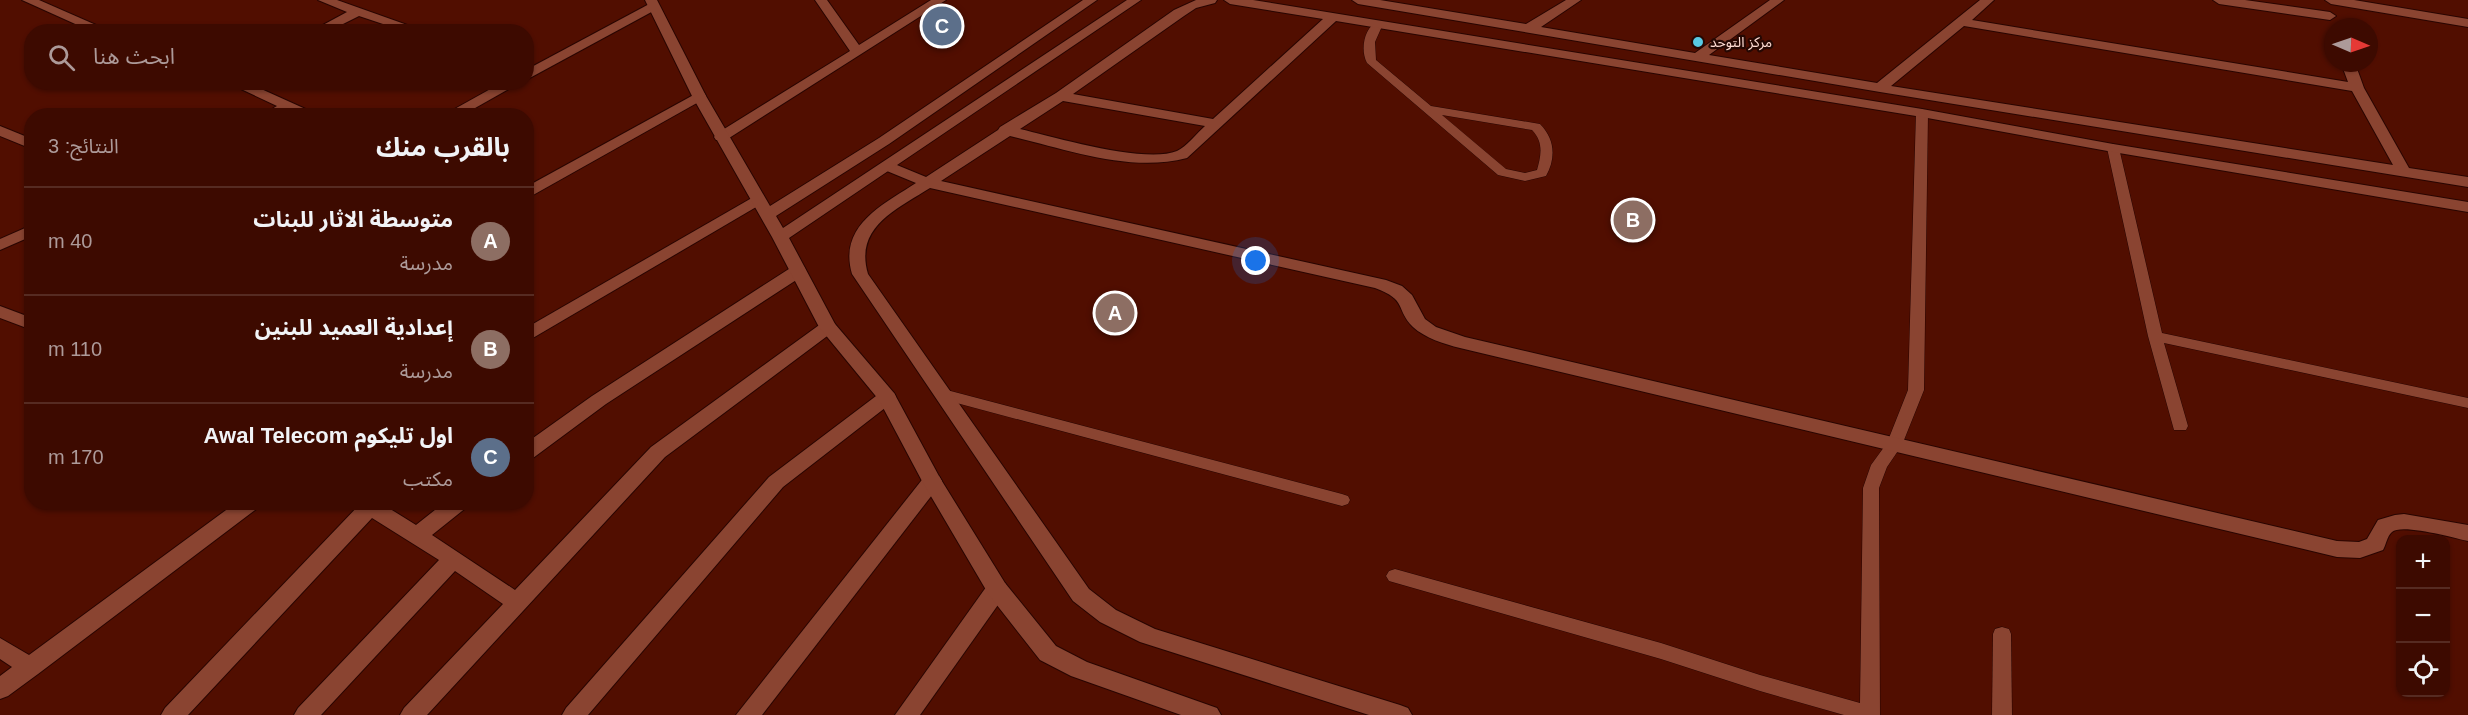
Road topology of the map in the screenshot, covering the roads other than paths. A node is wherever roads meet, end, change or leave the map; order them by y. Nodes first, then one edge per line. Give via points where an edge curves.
1 (28, 0) edge
2 (324, 0) edge
3 (821, 0) edge
4 (940, 0) edge
5 (1091, 0) edge
6 (1135, 0) edge
7 (1211, 0) edge
8 (1230, 0) edge
9 (1359, 0) edge
10 (1575, 0) edge
11 (1778, 0) edge
12 (1988, 0) edge
13 (2219, 0) edge
14 (2329, 0) edge
15 (652, 3) edge
16 (359, 11) junction
17 (1334, 16) junction
18 (2331, 18) edge
19 (2324, 20) edge
20 (1962, 22) junction
21 (2468, 23) edge
22 (86, 24) edge
23 (332, 24) edge
24 (397, 24) edge
25 (1378, 24) junction
26 (1528, 29) junction
27 (857, 51) junction
28 (1698, 57) junction
29 (534, 69) edge
30 (2351, 72) edge
31 (1880, 88) junction
32 (2357, 88) junction
33 (252, 90) edge
34 (499, 90) edge
35 (699, 96) junction
36 (1061, 96) junction
37 (289, 105) junction
38 (283, 108) edge
39 (296, 108) edge
40 (464, 108) edge
41 (1428, 109) junction
42 (1922, 113) junction
43 (1216, 124) junction
44 (0, 130) edge
45 (1005, 130) junction
46 (722, 137) junction
47 (24, 141) edge
48 (2113, 148) junction
49 (886, 166) junction
50 (2404, 172) junction
51 (926, 182) junction
52 (2468, 182) edge
53 (534, 189) edge
54 (2468, 207) edge
55 (761, 208) junction
56 (24, 234) edge
57 (780, 237) junction
58 (0, 245) edge
59 (798, 271) junction
60 (0, 311) edge
61 (24, 322) edge
62 (828, 327) junction
63 (534, 332) edge
64 (2155, 336) junction
65 (943, 394) junction
66 (887, 397) junction
67 (2468, 403) edge
68 (2180, 426) dead end
69 (1894, 445) junction
70 (534, 447) edge
71 (932, 481) junction
72 (1342, 500) dead end
73 (241, 510) edge
74 (367, 510) edge
75 (375, 510) edge
76 (450, 510) edge
77 (2468, 533) edge
78 (417, 535) junction
79 (452, 560) junction
80 (1395, 576) dead end
81 (997, 589) junction
82 (518, 603) junction
83 (2002, 634) dead end
84 (0, 647) edge
85 (30, 667) junction
86 (0, 689) edge
87 (1204, 714) edge
88 (1870, 714) edge
89 (172, 715) edge
90 (306, 715) edge
91 (412, 715) edge
92 (574, 715) edge
93 (748, 715) edge
94 (907, 715) edge
95 (1400, 715) edge
96 (2002, 715) edge

1 - 22 street
2 - 16 street
3 - 27 street
4 - 27 street
5 - 55 street via 884,141
6 - 49 street
7 - 36 street via 1179,13
8 - 17 street
9 - 26 street
10 - 26 street
11 - 28 street
12 - 20 street
13 - 19 street
14 - 18 street
14 - 21 street
15 - 29 street
15 - 35 street
16 - 23 street
16 - 24 street
17 - 25 street
17 - 43 street
20 - 31 street
20 - 32 street
25 - 41 lane via 1367,51 1371,61
25 - 42 street
26 - 28 street
27 - 46 street
28 - 31 street
30 - 32 street
31 - 50 street
32 - 50 street
33 - 37 street
34 - 40 street
35 - 46 street
35 - 53 street
36 - 43 street
36 - 45 street
37 - 38 street
37 - 39 street
41 - 41 lane via 1502,172 1525,177 1542,173 1547,159 1546,140 1536,127
42 - 48 street
42 - 69 lane via 1916,390
43 - 45 street via 1182,155 1161,159 1136,159
44 - 47 street
45 - 51 street
46 - 55 street
48 - 54 street
48 - 64 lane
49 - 51 street
49 - 57 street
50 - 52 street
51 - 65 street via 867,226 857,242 855,260 860,274
51 - 69 street via 1380,284 1406,299 1414,317 1424,327 1460,342
55 - 57 street
55 - 63 street
56 - 58 street
57 - 59 street
59 - 62 street
59 - 70 street via 598,400
60 - 61 street
62 - 66 street
62 - 82 street via 658,452
64 - 67 lane
64 - 68 lane
65 - 72 lane
65 - 95 street via 1081,595 1108,616 1148,636
66 - 71 street
66 - 92 street via 776,482
69 - 77 street via 2337,549 2360,550 2376,544 2382,529 2390,523
69 - 88 lane via 1879,465 1871,488
71 - 81 street
71 - 93 street
73 - 85 street
74 - 89 street
75 - 78 street
76 - 78 street
78 - 79 street
79 - 82 street
79 - 90 street
80 - 88 lane
81 - 87 street via 1048,653 1079,669
81 - 94 street
82 - 91 street
83 - 96 lane
84 - 85 street
85 - 86 street

